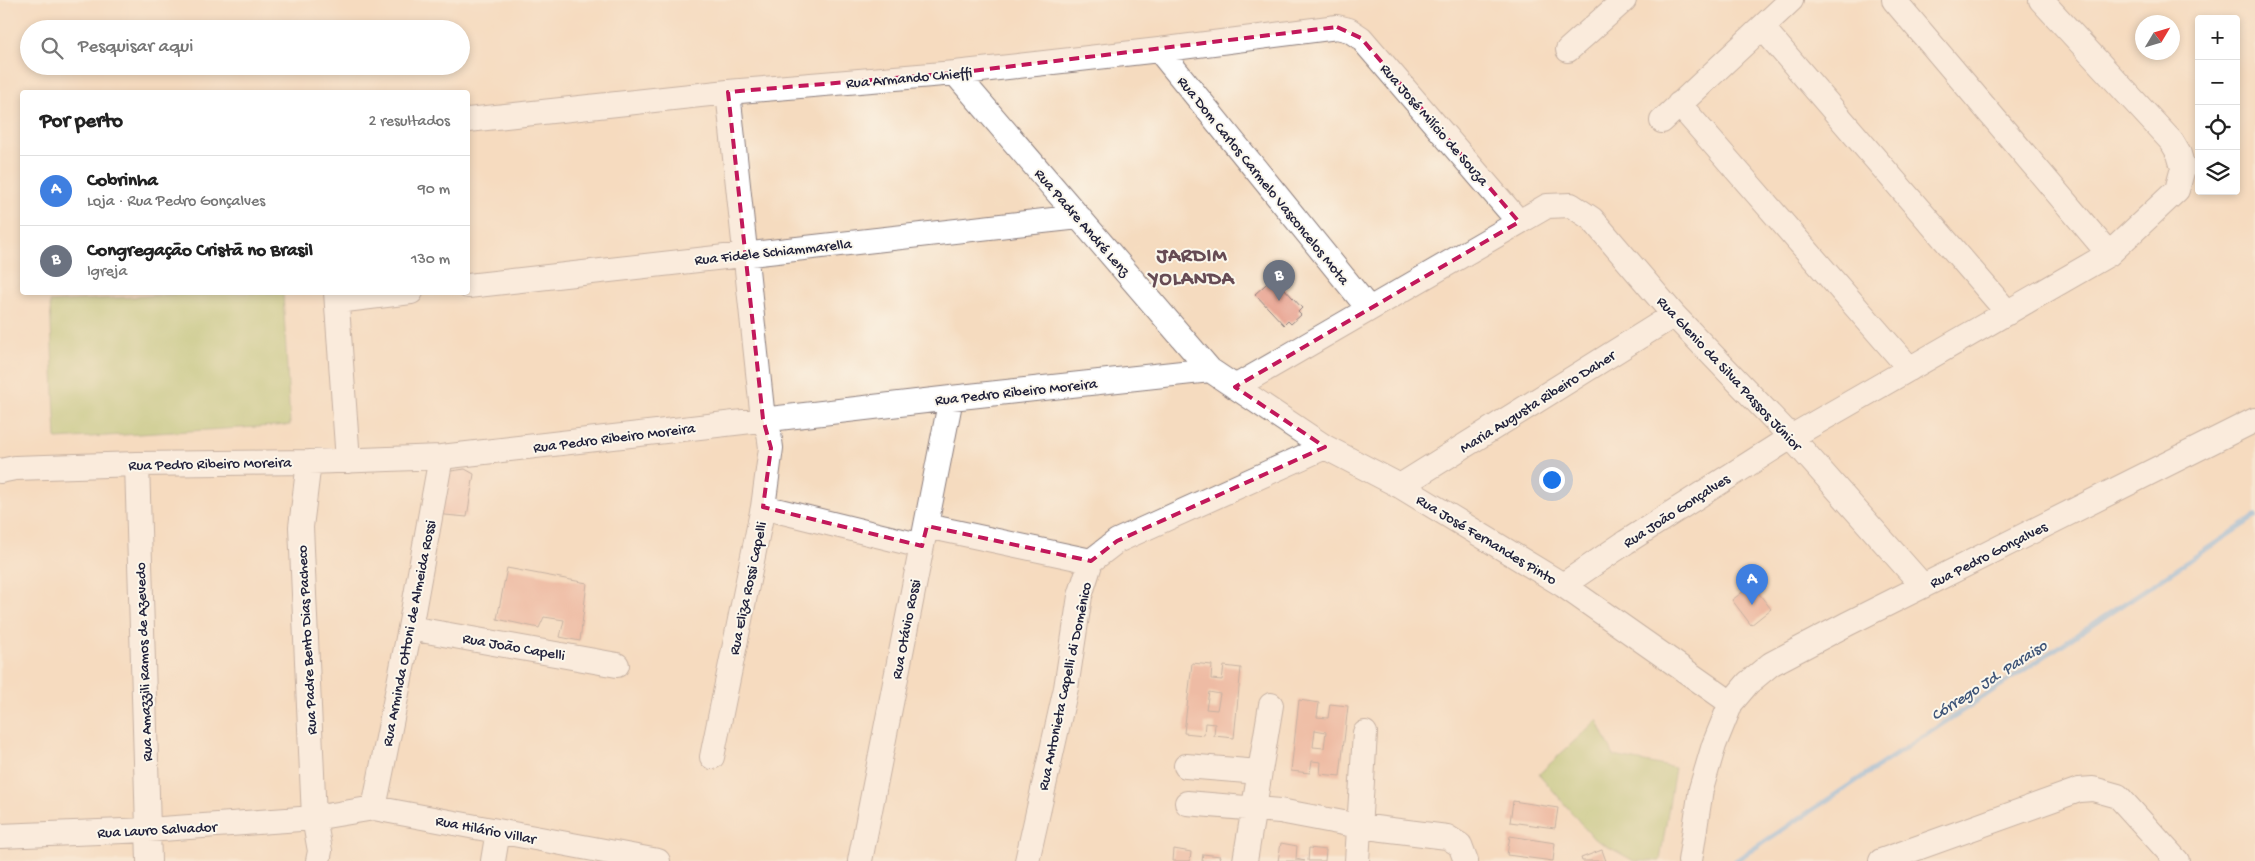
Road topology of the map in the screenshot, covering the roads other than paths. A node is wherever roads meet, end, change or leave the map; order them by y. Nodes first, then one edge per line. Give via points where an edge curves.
1 (1624, 0) edge
2 (1791, 0) edge
3 (1894, 0) edge
4 (2041, 0) edge
5 (1762, 27) junction
6 (1349, 30) joint
7 (1158, 50) junction
8 (1568, 50) dead end
9 (955, 73) junction
10 (728, 92) junction
11 (1679, 104) junction
12 (470, 120) edge
13 (1662, 122) dead end
14 (1079, 216) junction
15 (1519, 222) junction
16 (744, 254) junction
17 (2110, 254) junction
18 (470, 286) edge
19 (366, 295) edge
20 (336, 297) edge
21 (1369, 309) junction
22 (2008, 313) junction
23 (1674, 316) junction
24 (1910, 369) junction
25 (1210, 370) junction
26 (1235, 387) junction
27 (950, 398) junction
28 (762, 419) junction
29 (2255, 420) edge
30 (1790, 437) junction
31 (1325, 446) junction
32 (440, 457) junction
33 (348, 461) junction
34 (309, 462) junction
35 (137, 464) junction
36 (8, 469) edge
37 (1400, 486) junction
38 (763, 507) junction
39 (924, 536) junction
40 (1091, 561) junction
41 (1563, 585) junction
42 (1924, 586) junction
43 (410, 628) junction
44 (617, 665) dead end
45 (1732, 703) junction
46 (1270, 705) dead end
47 (1365, 733) dead end
48 (712, 758) dead end
49 (1186, 766) dead end
50 (1259, 772) junction
51 (1187, 803) dead end
52 (374, 808) junction
53 (1253, 808) junction
54 (314, 818) junction
55 (1359, 826) junction
56 (148, 830) junction
57 (498, 831) junction
58 (0, 836) edge
59 (148, 861) edge
60 (318, 861) edge
61 (492, 861) edge
62 (653, 861) edge
63 (860, 861) edge
64 (1027, 861) edge
65 (1245, 861) edge
66 (1357, 861) edge
67 (1466, 861) edge
68 (1690, 861) edge
69 (1881, 861) edge
70 (2177, 861) edge

1 - 8 street
2 - 5 street
3 - 17 street
4 - 17 street, Rua João Gonçalves via 2172,142 2183,168 2177,190
5 - 11 street
5 - 22 street
6 - 7 street, Rua Armando Chieffi via 1337,27
6 - 15 street, Rua José Milício de Souza via 1361,38
7 - 9 street, Rua Armando Chieffi
7 - 21 street, Rua Dom Carlos Carmelo Vasconcelos Mota
9 - 10 street, Rua Armando Chieffi
9 - 14 street, Rua Padre André Lenz
10 - 12 street, Rua Armando Chieffi
10 - 16 street, Rua Eliza Rossi Capelli
11 - 13 street
11 - 24 street
14 - 16 street, Rua Fidele Schiammarella
14 - 25 street, Rua Padre André Lenz
15 - 21 street, Rua Glenio da Silva Passos Júnior
15 - 23 street, Rua Glenio da Silva Passos Júnior via 1547,206 1571,205 1592,219
16 - 18 street, Rua Fidele Schiammarella
16 - 28 street, Rua Eliza Rossi Capelli
17 - 22 street, Rua João Gonçalves
19 - 20 street
20 - 33 street
21 - 26 street, Rua Glenio da Silva Passos Júnior
22 - 24 street, Rua João Gonçalves
23 - 30 street, Rua Glenio da Silva Passos Júnior
23 - 37 street, Maria Augusta Ribeiro Daher
24 - 30 street, Rua João Gonçalves
25 - 26 street, Rua Padre André Lenz
25 - 27 street, Rua Pedro Ribeiro Moreira
26 - 31 street, Rua José Fernandes Pinto
27 - 28 street, Rua Pedro Ribeiro Moreira
27 - 39 street, Rua Otávio Rossi
28 - 32 street, Rua Pedro Ribeiro Moreira
28 - 38 street, Rua Eliza Rossi Capelli via 769,433 771,448
29 - 42 street, Rua Pedro Gonçalves
30 - 41 street, Rua João Gonçalves
30 - 42 street, Rua Glenio da Silva Passos Júnior
31 - 37 street, Rua José Fernandes Pinto
31 - 40 street, Rua Antonieta Capelli di Domênico via 1116,541
32 - 33 street, Rua Pedro Ribeiro Moreira
32 - 43 street, Rua Arminda Ottoni de Almeida Rossi
33 - 34 street, Rua Pedro Ribeiro Moreira
34 - 35 street, Rua Pedro Ribeiro Moreira
34 - 54 street, Rua Padre Bento Dias Pacheco via 301,527
35 - 36 street, Rua Pedro Ribeiro Moreira
35 - 56 street, Rua Amazzili Ramos de Azevedo
37 - 41 street, Rua José Fernandes Pinto
38 - 39 street
38 - 48 street, Rua Eliza Rossi Capelli
39 - 40 street
39 - 63 street, Rua Otávio Rossi
40 - 64 street, Rua Antonieta Capelli di Domênico via 1080,596 1066,688
41 - 45 street, Rua José Fernandes Pinto
42 - 45 street, Rua Pedro Gonçalves via 1771,664 1748,683
43 - 44 street, Rua João Capelli
43 - 52 street, Rua Arminda Ottoni de Almeida Rossi
45 - 68 street, Rua Pedro Gonçalves via 1714,745 1701,789
46 - 50 street
47 - 55 street
49 - 50 street
50 - 53 street
51 - 53 street
52 - 54 street, Rua Hilário Villar
52 - 57 street, Rua Hilário Villar
53 - 55 street
53 - 65 street
54 - 56 street, Rua Lauro Salvador
54 - 60 street, Rua Padre Bento Dias Pacheco via 320,851
55 - 66 street
55 - 67 street via 1447,836 1460,845
56 - 58 street, Rua Lauro Salvador
56 - 59 street, Rua Amazzili Ramos de Azevedo
57 - 61 street
57 - 62 street, Rua Hilário Villar
69 - 70 street via 2079,790 2093,789 2118,796

